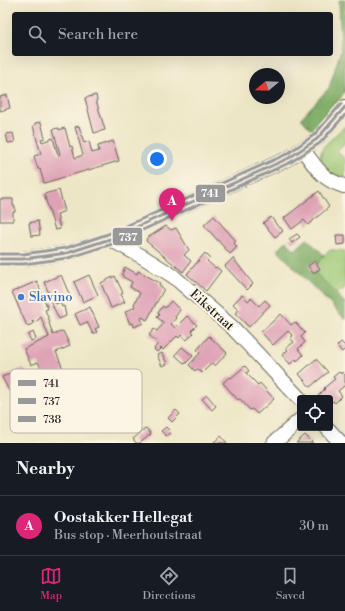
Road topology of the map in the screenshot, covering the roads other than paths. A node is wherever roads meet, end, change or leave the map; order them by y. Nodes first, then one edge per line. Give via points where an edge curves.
1 (345, 107) edge
2 (303, 150) junction
3 (344, 186) edge
4 (110, 239) junction
5 (0, 259) edge
6 (297, 396) edge
7 (297, 423) edge
8 (330, 431) edge
9 (274, 443) edge
10 (341, 443) edge

1 - 2 street via 317,139
2 - 3 street via 318,171 334,183
2 - 4 street
4 - 5 street via 67,253 23,259
4 - 6 street, Eikstraat via 173,276 232,327
7 - 9 street
8 - 10 street

